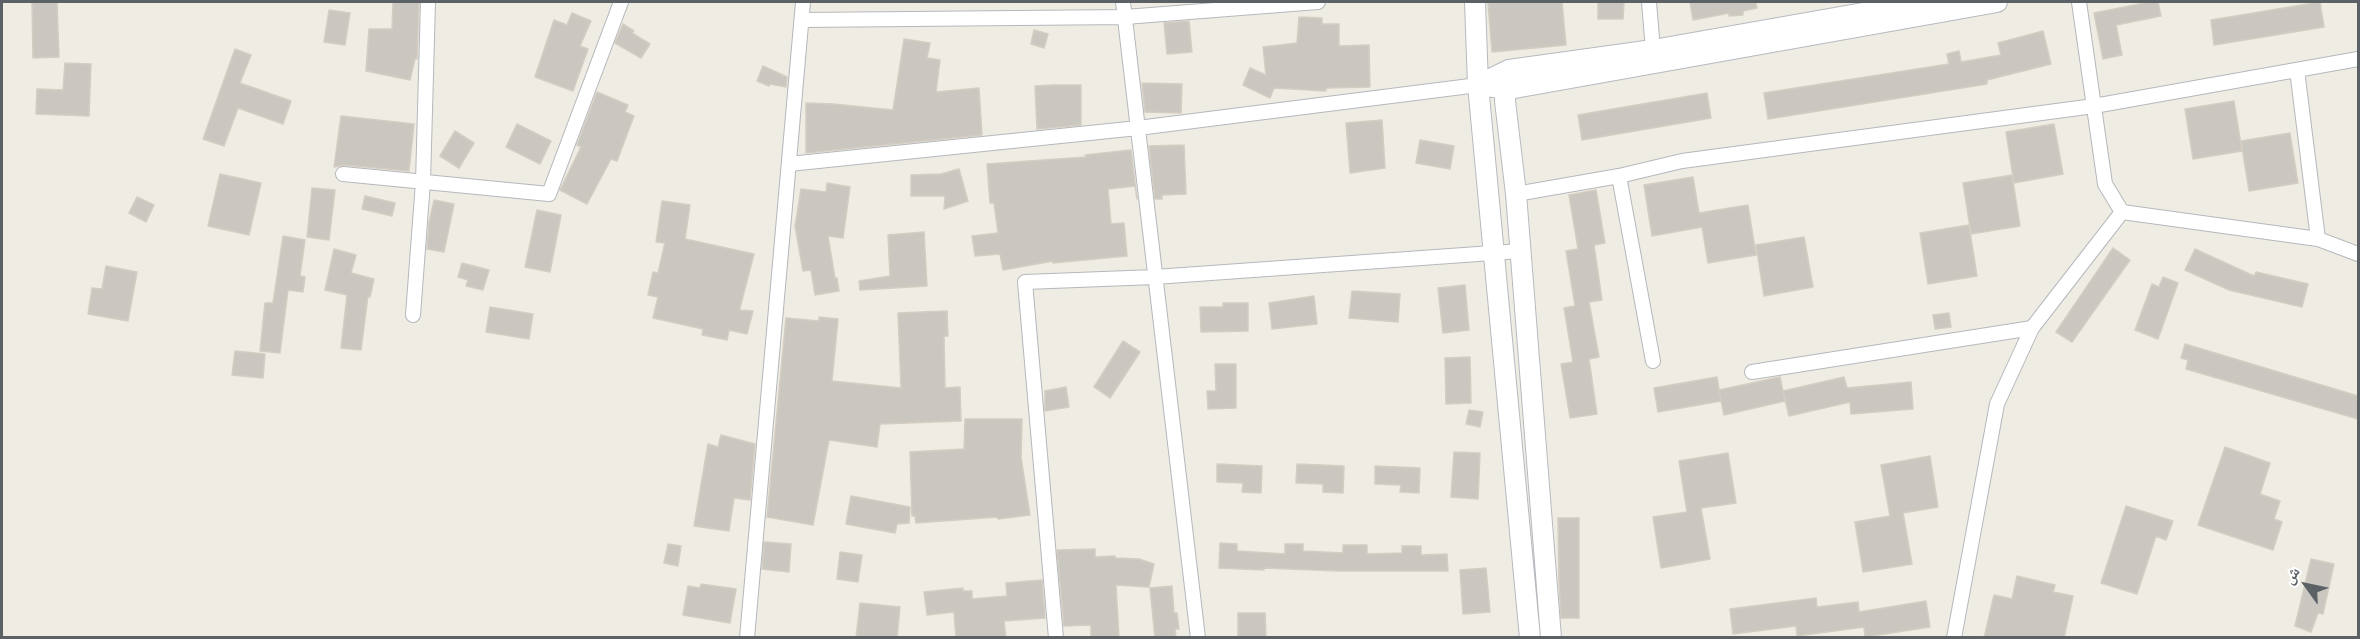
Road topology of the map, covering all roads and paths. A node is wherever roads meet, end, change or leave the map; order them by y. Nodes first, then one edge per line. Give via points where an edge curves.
1 (428, 2) edge
2 (621, 2) edge
3 (803, 2) edge
4 (1123, 2) edge
5 (1318, 2) edge
6 (1475, 2) edge
7 (1649, 2) edge
8 (1926, 2) edge
9 (1997, 2) edge
10 (2079, 2) edge
11 (1125, 17) junction
12 (802, 20) junction
13 (1653, 50) junction
14 (2358, 59) edge
15 (2297, 70) junction
16 (1506, 80) junction
17 (1478, 85) junction
18 (2094, 106) junction
19 (1138, 128) junction
20 (789, 165) junction
21 (342, 174) dead end
22 (1619, 176) junction
23 (423, 182) junction
24 (1516, 194) junction
25 (2122, 212) junction
26 (2318, 239) junction
27 (1520, 251) junction
28 (1494, 253) junction
29 (2358, 254) edge
30 (1155, 277) junction
31 (412, 315) dead end
32 (2032, 328) junction
33 (1653, 360) dead end
34 (1752, 372) dead end
35 (747, 638) edge
36 (1056, 638) edge
37 (1198, 638) edge
38 (1530, 638) edge
39 (1551, 638) edge
40 (1954, 638) edge

1 - 23 street
2 - 23 street via 549,194
3 - 12 street
4 - 11 street
5 - 11 street
6 - 17 street
7 - 13 street
8 - 13 street
9 - 16 street
10 - 18 street
11 - 12 street
11 - 19 street
12 - 20 street
13 - 16 street
14 - 15 street
15 - 18 street
15 - 26 street
16 - 17 street
16 - 24 street
17 - 19 street
17 - 28 street
18 - 22 street via 1682,161
18 - 25 street via 2105,184
19 - 20 street
19 - 30 street
20 - 35 street
21 - 23 street
22 - 24 street
22 - 33 street
23 - 31 street
24 - 27 street
25 - 26 street
25 - 32 street
26 - 29 street
27 - 28 street
27 - 39 street
28 - 30 street
28 - 38 street
30 - 36 street via 1025,282
30 - 37 street
32 - 34 street
32 - 40 street via 1997,404

